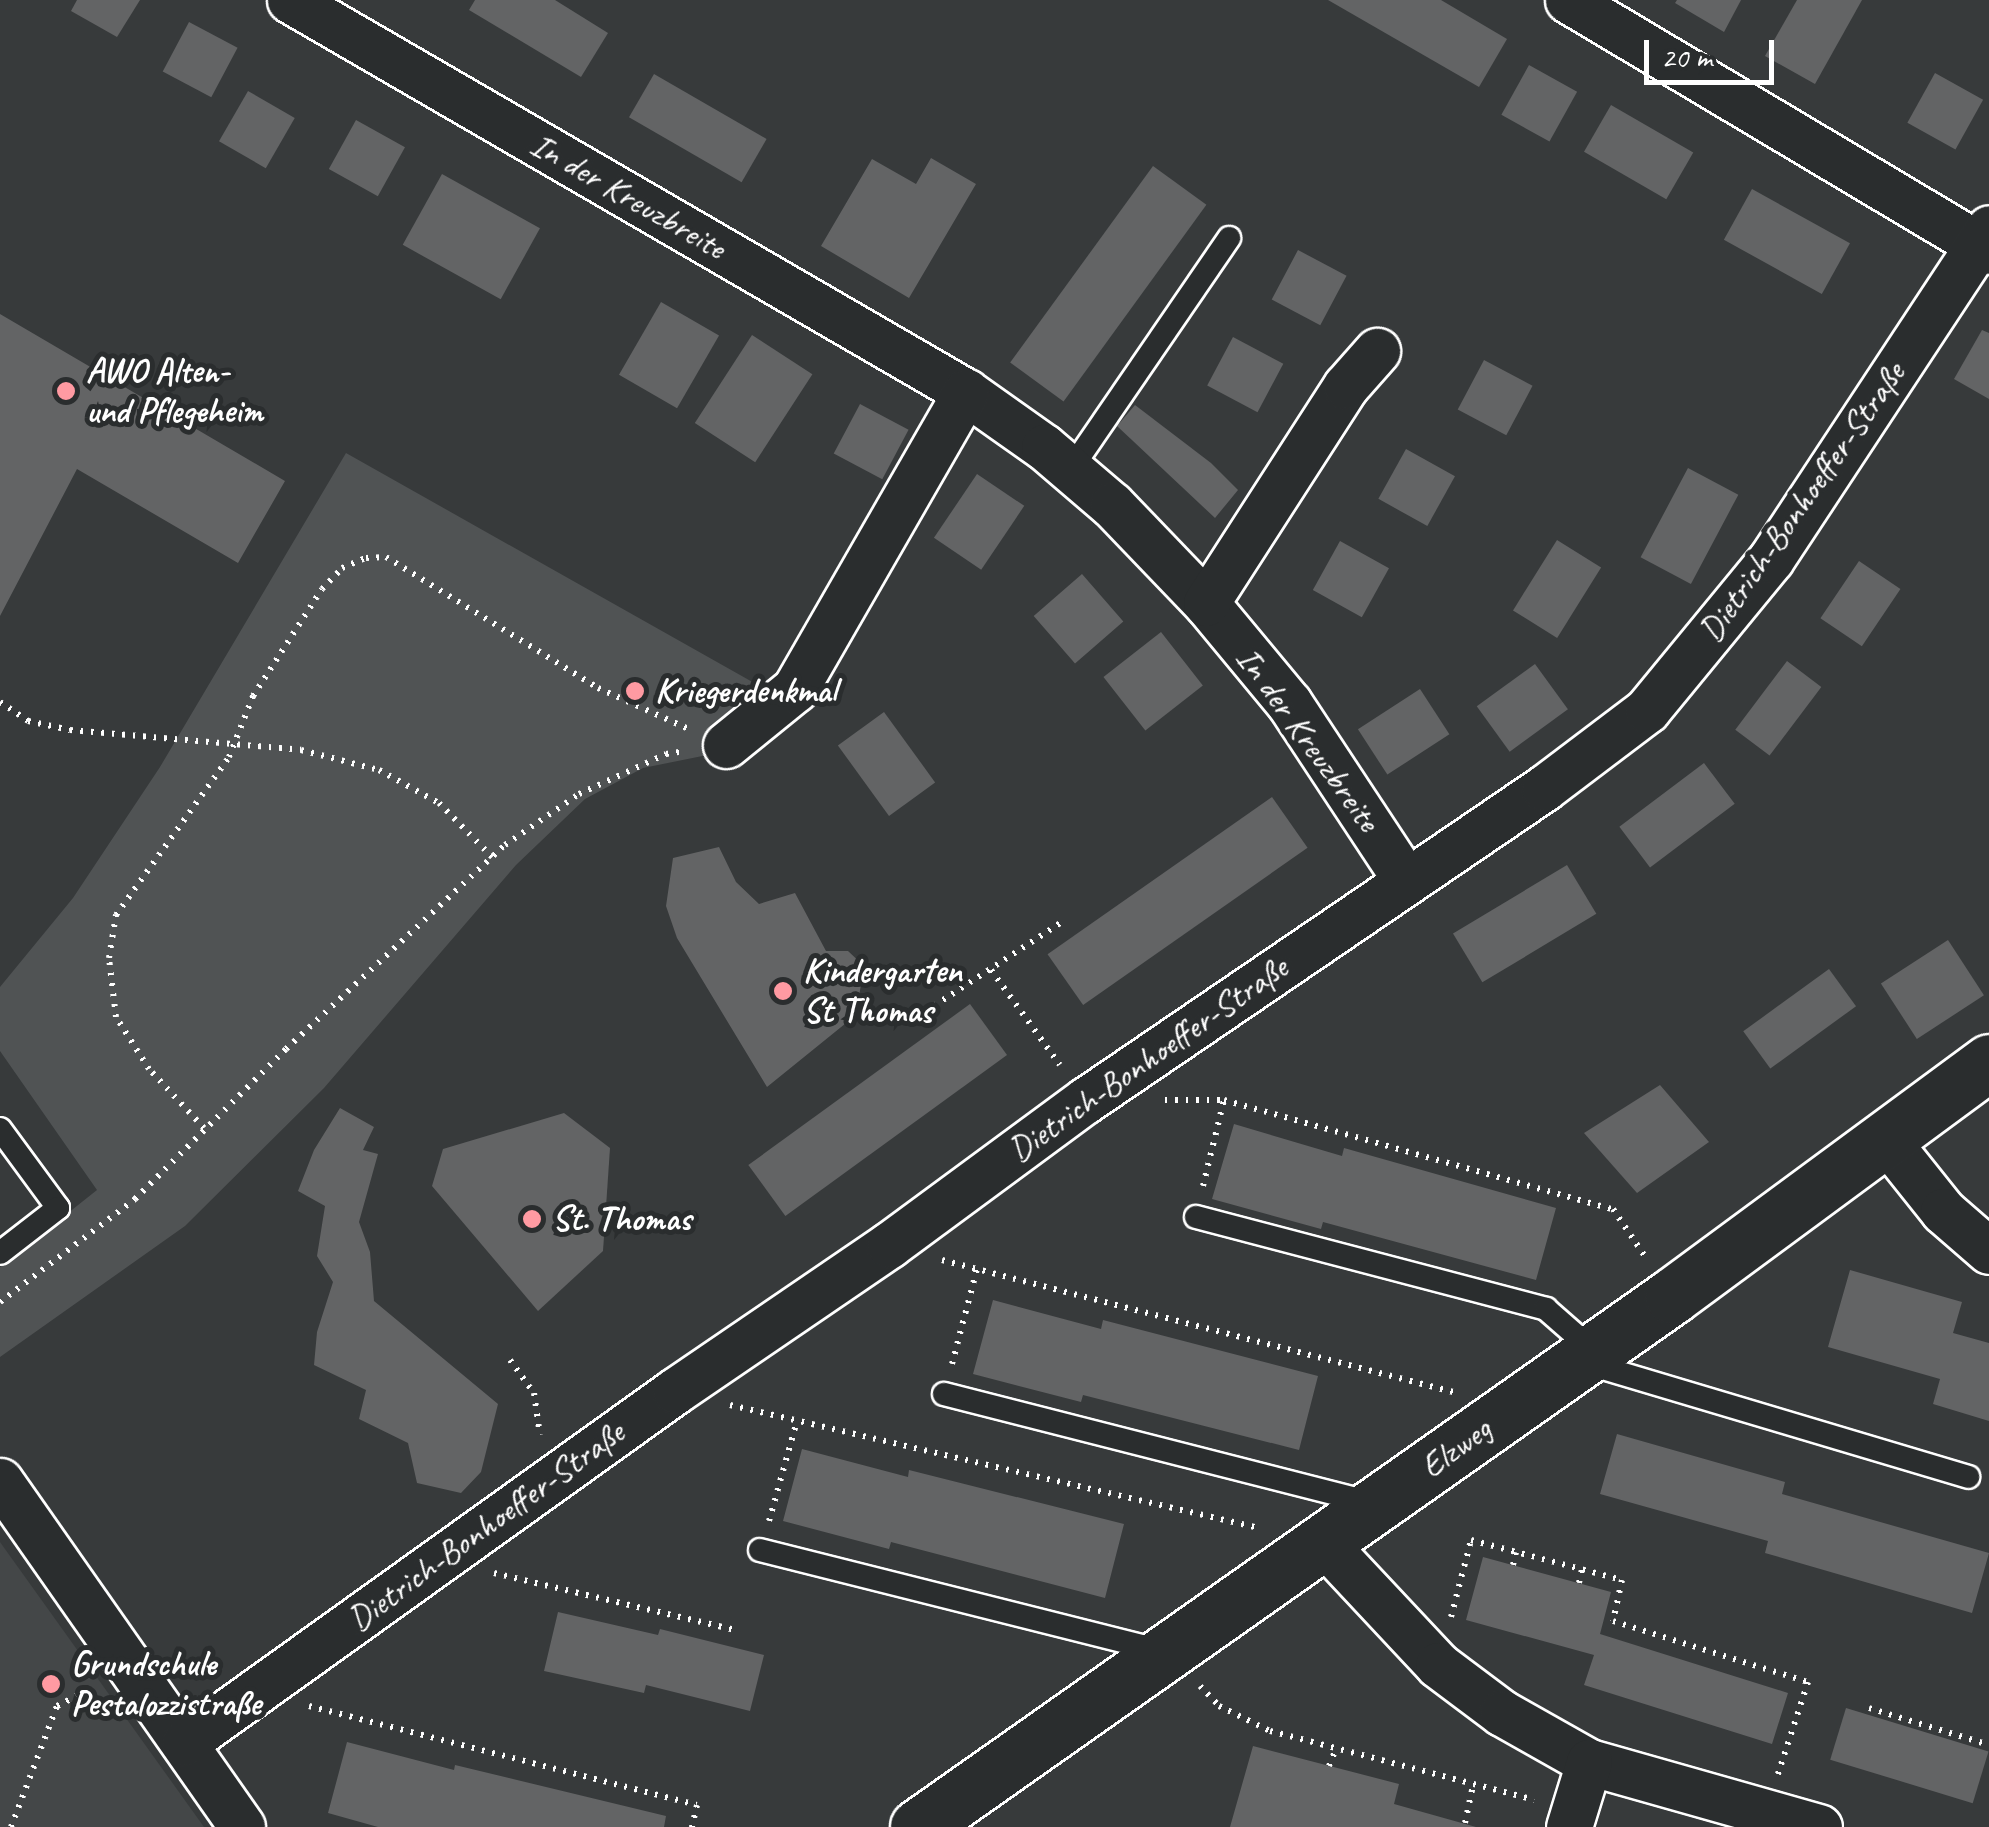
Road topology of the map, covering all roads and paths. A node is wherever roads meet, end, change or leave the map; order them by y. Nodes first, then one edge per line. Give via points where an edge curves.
1 (290, 0) edge
2 (1568, 0) edge
3 (1229, 238) dead end
4 (1986, 241) edge
5 (1377, 350) dead end
6 (966, 392) junction
7 (1070, 469) junction
8 (1206, 603) junction
9 (0, 702) edge
10 (234, 746) junction
11 (726, 746) junction
12 (492, 857) junction
13 (1405, 879) junction
14 (1062, 922) dead end
15 (991, 970) junction
16 (908, 1023) dead end
17 (1989, 1062) edge
18 (1086, 1100) junction
19 (1224, 1100) junction
20 (204, 1128) junction
21 (0, 1129) edge
22 (1884, 1138) junction
23 (1210, 1153) dead end
24 (1196, 1216) dead end
25 (889, 1245) junction
26 (1989, 1251) edge
27 (0, 1253) edge
28 (977, 1269) junction
29 (1672, 1296) junction
30 (0, 1302) edge
31 (958, 1341) dead end
32 (1586, 1356) junction
33 (510, 1360) dead end
34 (675, 1390) junction
35 (944, 1394) dead end
36 (1512, 1407) junction
37 (797, 1422) junction
38 (1968, 1477) dead end
39 (0, 1481) edge
40 (546, 1483) junction
41 (778, 1489) dead end
42 (1378, 1504) junction
43 (1323, 1542) junction
44 (760, 1550) dead end
45 (1516, 1552) junction
46 (439, 1560) junction
47 (1513, 1565) dead end
48 (1582, 1569) junction
49 (1578, 1583) dead end
50 (736, 1630) dead end
51 (1168, 1652) junction
52 (1438, 1664) junction
53 (130, 1667) junction
54 (254, 1693) junction
55 (1869, 1708) dead end
56 (184, 1743) junction
57 (1989, 1744) edge
58 (1336, 1749) junction
59 (1589, 1762) junction
60 (1328, 1766) dead end
61 (1473, 1786) junction
62 (1765, 1813) junction
63 (1572, 1818) edge
64 (1465, 1823) dead end
65 (11, 1827) edge
66 (242, 1827) edge
67 (692, 1827) edge
68 (918, 1827) edge
69 (1819, 1827) edge

1 - 6 street, In der Kreuzbreite
2 - 4 street
3 - 7 lane
4 - 13 street, Dietrich-Bonhoeffer-Straße via 1771,559 1646,710
5 - 8 street via 1346,386
6 - 7 street, In der Kreuzbreite
6 - 11 street via 796,688
7 - 8 street, In der Kreuzbreite
8 - 13 street, In der Kreuzbreite via 1289,703
9 - 10 path via 28,721 70,730
10 - 11 path via 254,696 322,589 342,568 386,557 598,688
10 - 12 path via 301,750 379,770 440,803
10 - 20 path via 116,915 108,958 116,1017 149,1069
11 - 12 path via 666,754 579,794
12 - 20 path
13 - 18 street, Dietrich-Bonhoeffer-Straße
14 - 15 path
15 - 16 path
15 - 18 path
17 - 22 street, Elzweg
18 - 19 path
18 - 25 street, Dietrich-Bonhoeffer-Straße
19 - 23 path
19 - 29 path via 1614,1208
20 - 30 path via 135,1199
21 - 27 lane via 58,1208
22 - 26 street via 1943,1211
22 - 29 street, Elzweg
24 - 32 lane via 1546,1308
25 - 28 path
25 - 34 street, Dietrich-Bonhoeffer-Straße
28 - 31 path
28 - 36 path
29 - 32 street, Elzweg
32 - 36 street, Elzweg
32 - 38 lane
33 - 40 path via 534,1393
34 - 37 path
34 - 40 street, Dietrich-Bonhoeffer-Straße
35 - 42 lane
36 - 42 street, Elzweg
37 - 41 path
37 - 43 path
39 - 53 street
40 - 46 street, Dietrich-Bonhoeffer-Straße
42 - 43 street, Elzweg
43 - 51 street, Elzweg
43 - 52 street
44 - 51 lane
45 - 47 path
45 - 48 path
45 - 52 path via 1471,1540
46 - 50 path
46 - 54 street, Dietrich-Bonhoeffer-Straße
48 - 49 path
48 - 62 path via 1622,1580 1614,1621 1808,1682
51 - 58 path via 1218,1706 1270,1731
51 - 68 street, Elzweg
52 - 59 street via 1502,1714
53 - 56 street
53 - 65 path via 57,1706
54 - 56 street, Dietrich-Bonhoeffer-Straße
54 - 67 path via 697,1805
55 - 57 path
56 - 66 street
58 - 60 path
58 - 61 path
59 - 62 street
59 - 63 street
61 - 63 path
61 - 64 path
62 - 69 street

